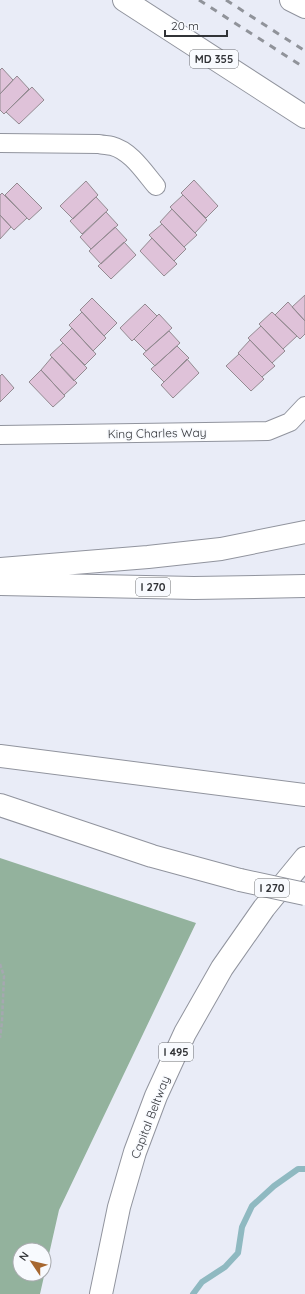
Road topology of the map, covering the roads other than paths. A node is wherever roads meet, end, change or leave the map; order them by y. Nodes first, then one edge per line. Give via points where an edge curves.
1 (124, 0) edge
2 (291, 0) edge
3 (305, 8) edge
4 (305, 117) edge
5 (0, 143) edge
6 (156, 186) dead end
7 (305, 406) edge
8 (0, 435) edge
9 (305, 532) edge
10 (0, 569) edge
11 (0, 584) edge
12 (305, 586) edge
13 (0, 756) edge
14 (305, 795) edge
15 (0, 805) edge
16 (305, 858) edge
17 (305, 894) edge
18 (101, 1294) edge

1 - 4 main road, MD 355
2 - 3 main road
5 - 6 street via 112,146 124,151 133,159
7 - 8 street, King Charles Way via 290,422 268,432
9 - 10 main road via 221,549 148,558
11 - 12 main road, I 270 via 194,588
13 - 14 main road
15 - 17 main road, I 270, bridge via 152,856 240,880
16 - 18 main road, Capital Beltway / I 495 via 264,908 222,968 185,1033 156,1096 135,1152 119,1207

